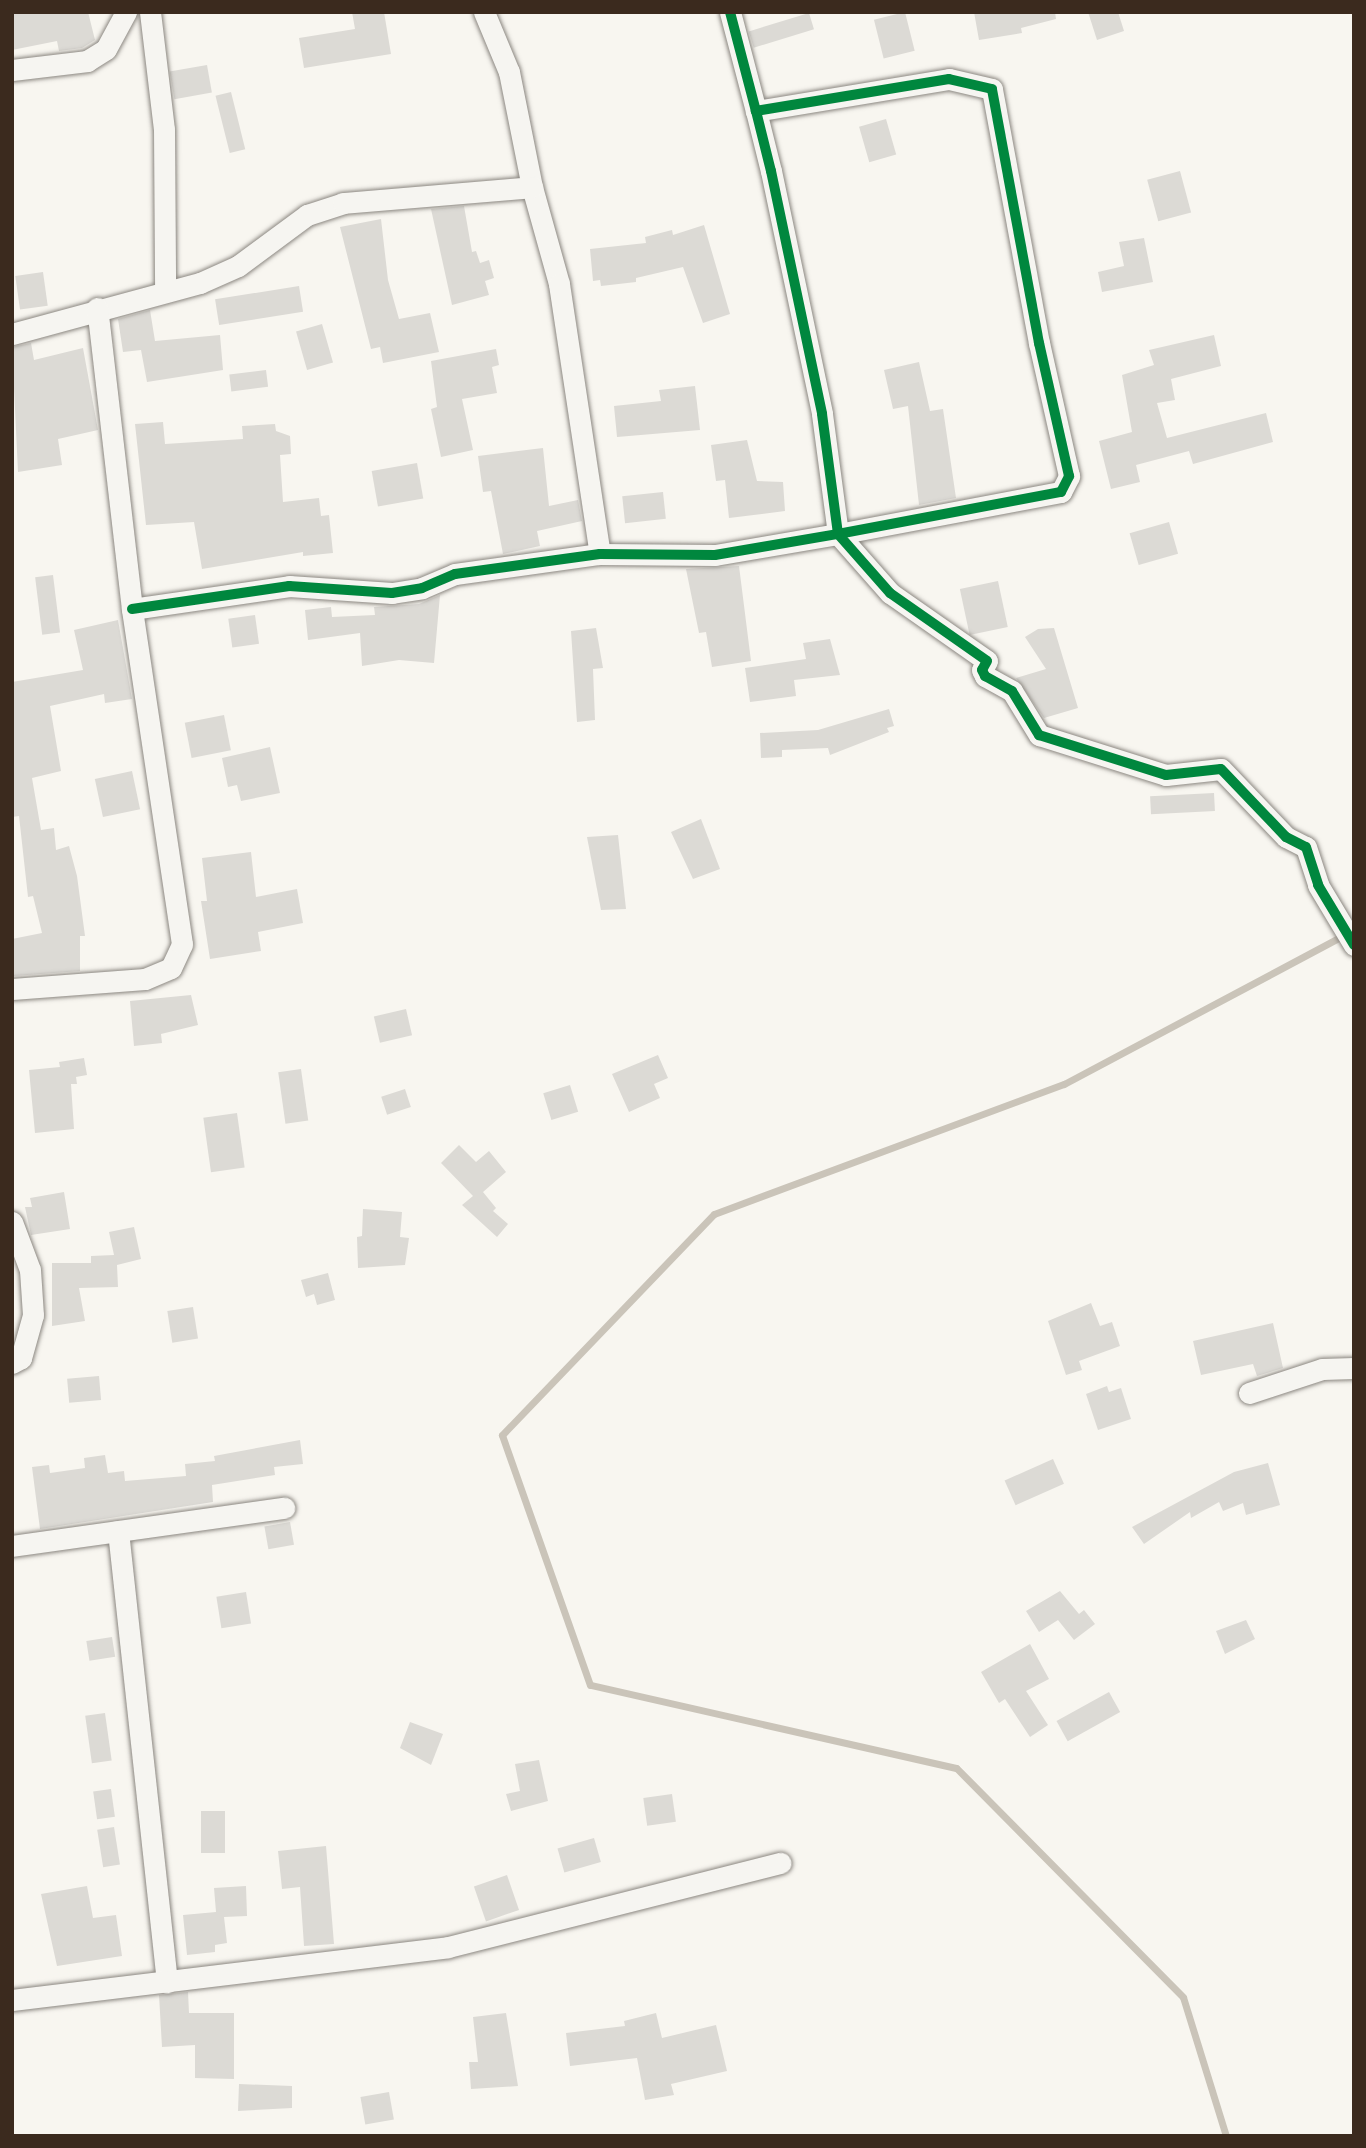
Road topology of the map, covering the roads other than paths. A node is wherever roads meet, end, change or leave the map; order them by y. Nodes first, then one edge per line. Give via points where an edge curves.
1 (126, 12) edge
2 (150, 12) edge
3 (484, 12) edge
4 (730, 12) edge
5 (12, 70) edge
6 (755, 111) junction
7 (532, 187) junction
8 (165, 292) junction
9 (97, 308) junction
10 (12, 334) edge
11 (838, 534) junction
12 (600, 554) junction
13 (132, 609) junction
14 (1350, 937) edge
15 (12, 989) edge
16 (12, 1222) edge
17 (12, 1363) edge
18 (1354, 1368) edge
19 (1249, 1393) dead end
20 (284, 1508) dead end
21 (118, 1531) junction
22 (12, 1546) edge
23 (781, 1863) dead end
24 (167, 1982) junction
25 (12, 2000) edge

1 - 5 street via 106,49 87,61
2 - 8 street via 164,129
3 - 7 street via 509,72
4 - 6 street
6 - 11 street via 822,414
6 - 11 street via 949,79 981,83 996,96 1039,343 1069,476 1067,487 1055,496
7 - 8 street via 488,195 342,203 307,215 238,266
7 - 12 street via 559,284
8 - 9 street
9 - 10 street
9 - 13 street
11 - 12 street via 715,555
11 - 14 street via 890,593 987,660 982,670 985,676 1012,691 1039,735 1166,775 1221,769 1286,836 1306,847 1318,885
12 - 13 street via 455,574 422,588 392,593 289,586
13 - 15 street via 182,944 171,968 145,979
16 - 17 street via 30,1270 33,1315 21,1358
18 - 19 street via 1322,1370
20 - 21 street
21 - 22 street
21 - 24 street
23 - 24 street via 448,1947
24 - 25 street

